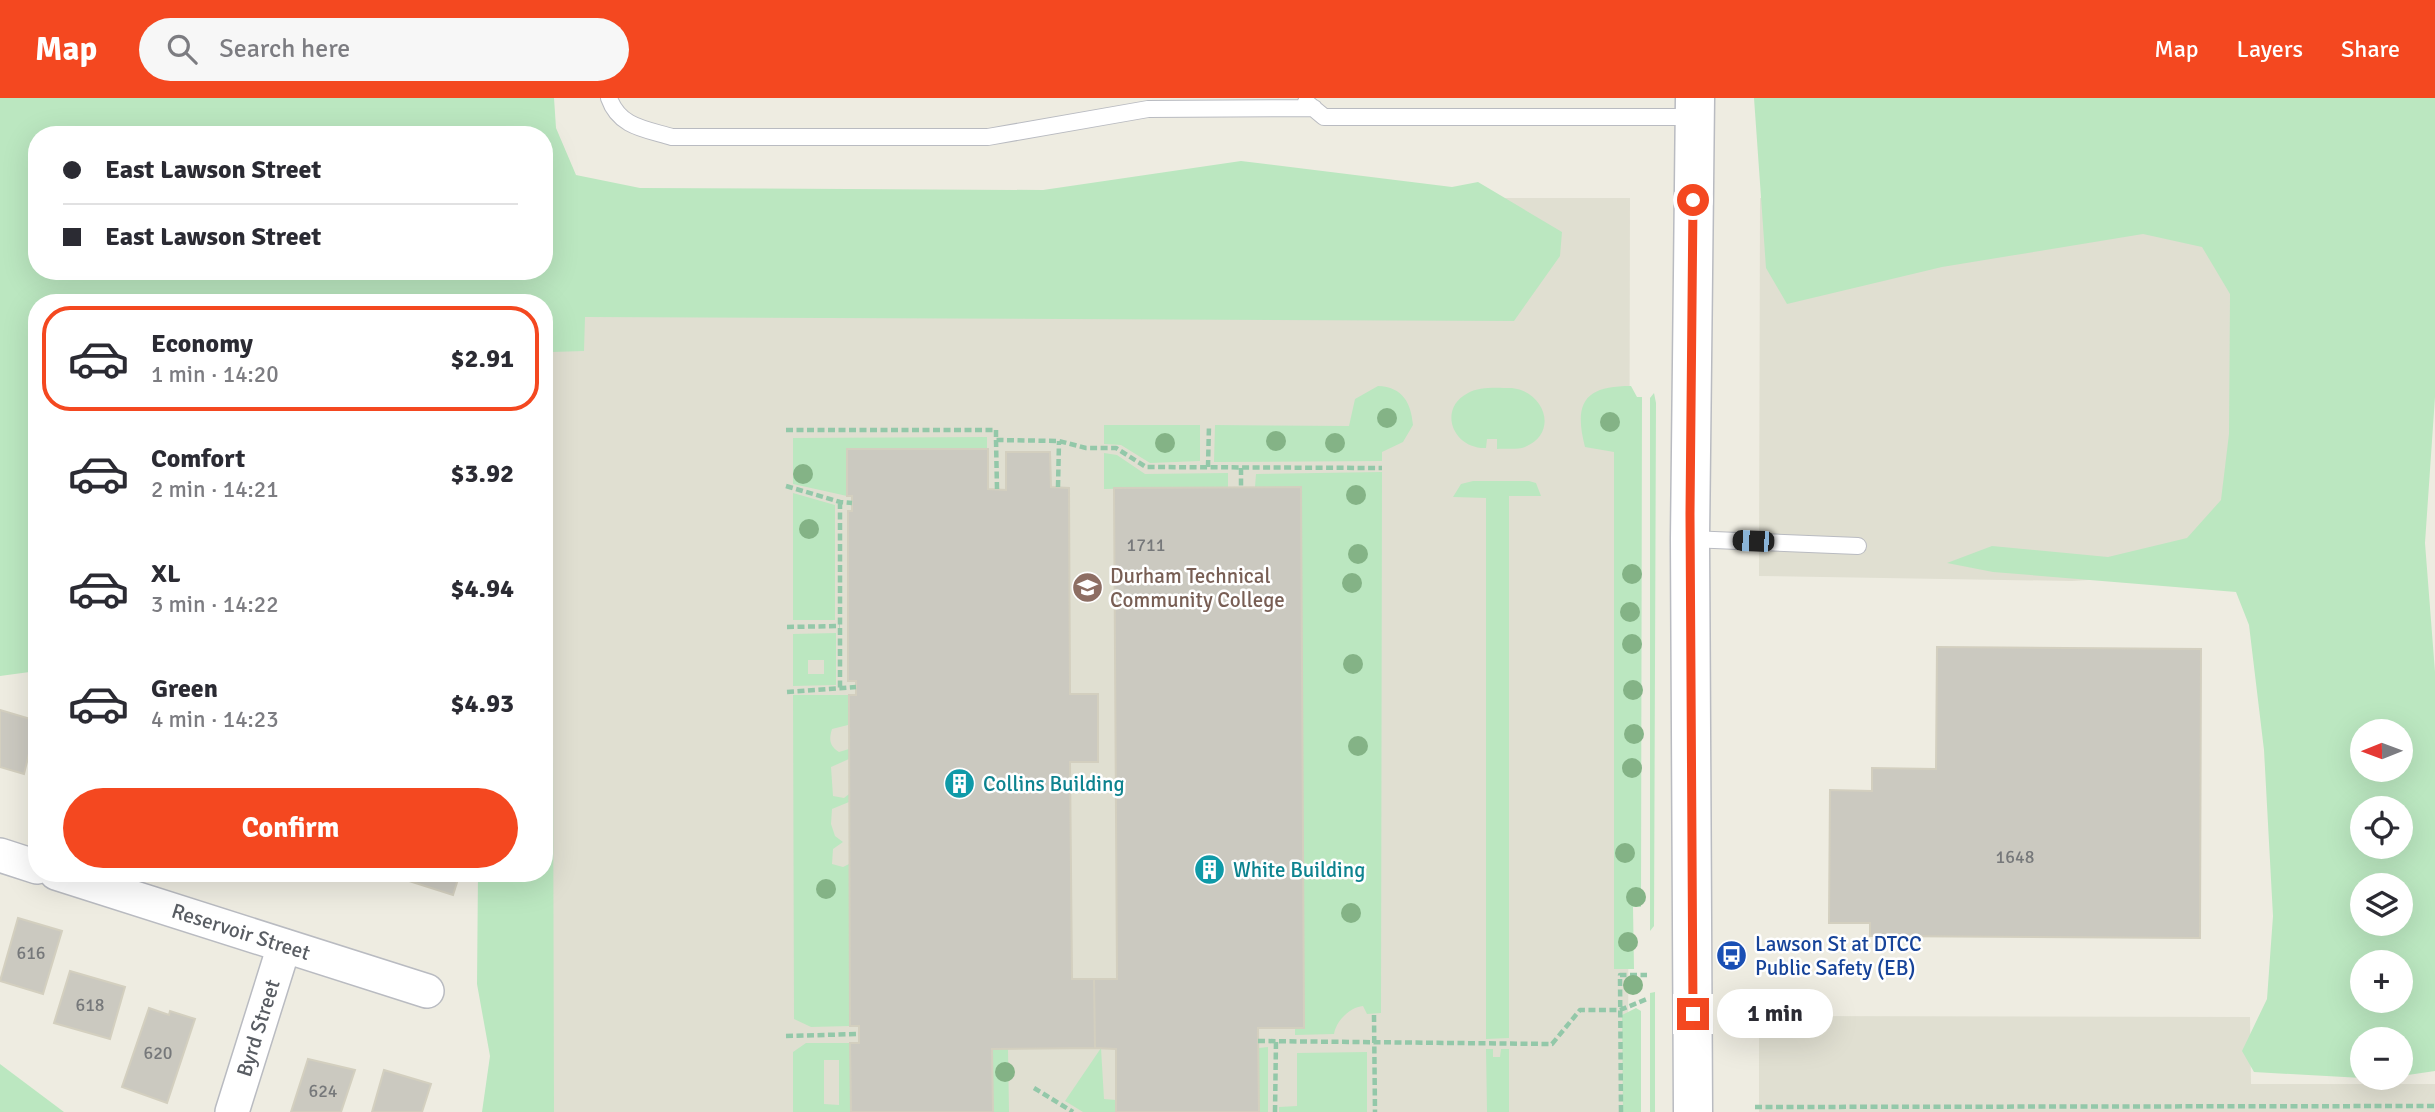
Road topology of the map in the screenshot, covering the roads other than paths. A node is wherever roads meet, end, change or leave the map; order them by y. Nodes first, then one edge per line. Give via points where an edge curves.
1 (609, 98) edge
2 (1308, 103) edge
3 (1695, 108) edge
4 (1690, 539) junction
5 (1858, 546) dead end
6 (0, 855) edge
7 (28, 864) edge
8 (84, 882) edge
9 (284, 946) junction
10 (427, 991) dead end
11 (232, 1112) edge
12 (1693, 1112) edge

1 - 2 lane via 614,112 631,126 672,137 988,137 1148,109
2 - 3 lane via 1324,117
3 - 4 street
4 - 5 lane
4 - 12 street
6 - 7 street
8 - 9 street, Reservoir Street
9 - 10 street, Reservoir Street
9 - 11 street, Byrd Street

